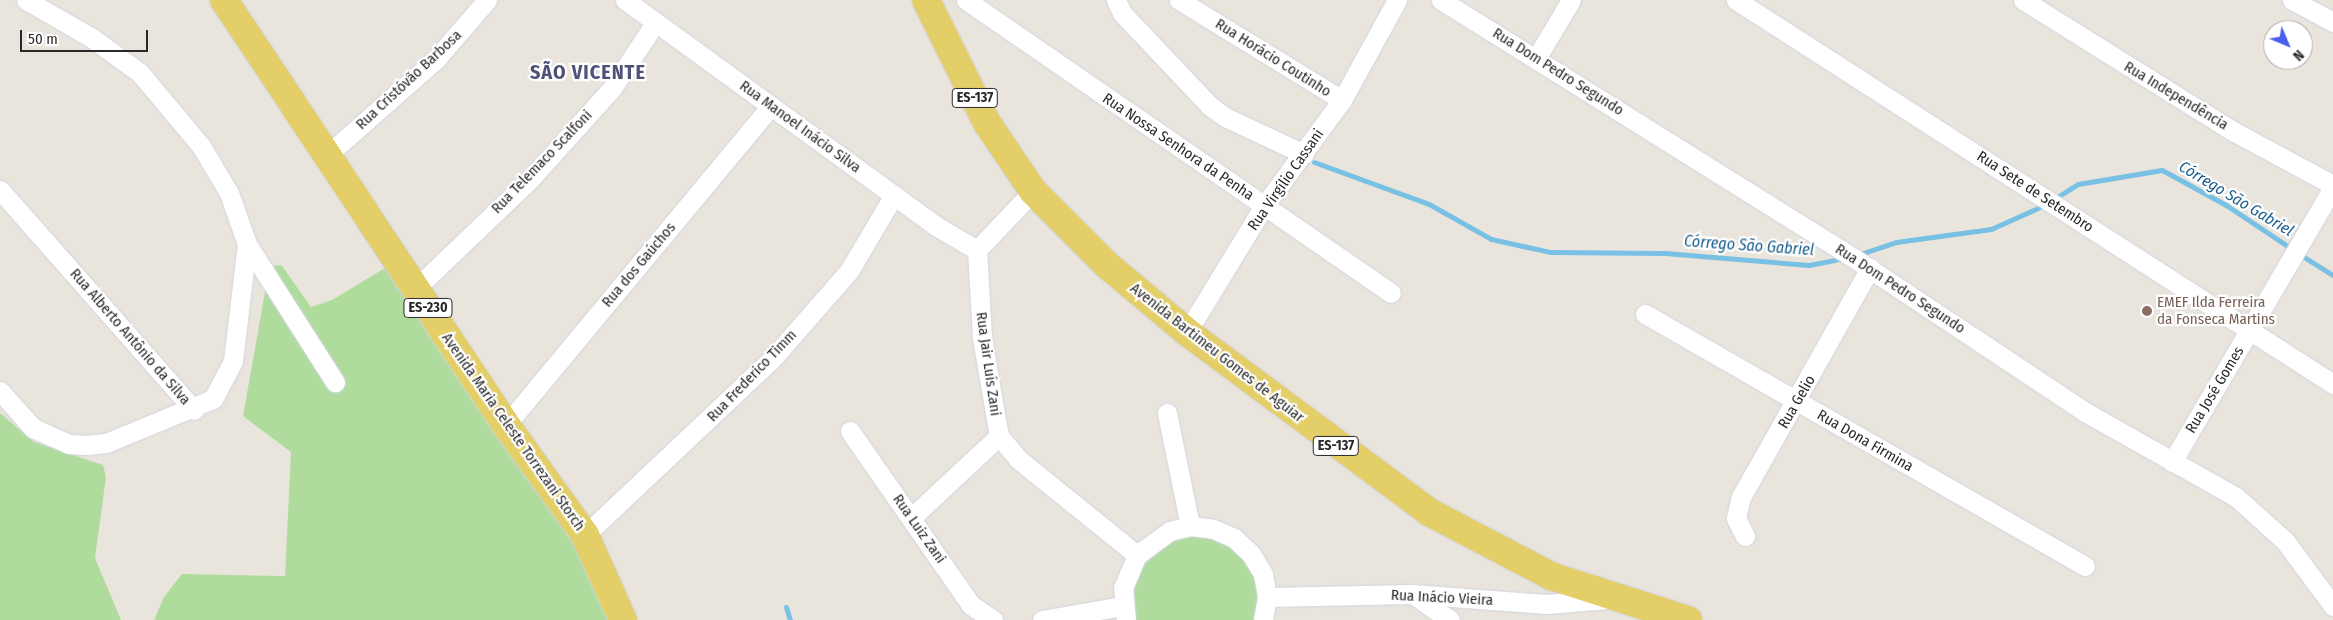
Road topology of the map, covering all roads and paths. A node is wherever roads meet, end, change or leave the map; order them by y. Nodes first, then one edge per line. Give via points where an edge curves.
1 (26, 0) edge
2 (224, 0) edge
3 (487, 0) edge
4 (625, 0) edge
5 (926, 0) edge
6 (966, 0) edge
7 (1116, 0) edge
8 (1179, 0) edge
9 (1397, 0) edge
10 (1441, 0) edge
11 (1571, 0) edge
12 (1736, 0) edge
13 (2023, 0) edge
14 (2292, 0) edge
15 (2333, 22) edge
16 (655, 23) junction
17 (1537, 57) junction
18 (1342, 100) junction
19 (771, 106) junction
20 (1304, 154) junction
21 (326, 156) junction
22 (2333, 186) edge
23 (0, 190) edge
24 (1033, 191) junction
25 (894, 195) junction
26 (1264, 206) junction
27 (247, 244) junction
28 (977, 250) junction
29 (1864, 264) junction
30 (414, 289) junction
31 (1391, 293) dead end
32 (1645, 314) dead end
33 (2250, 330) junction
34 (1188, 332) junction
35 (335, 382) dead end
36 (2333, 384) edge
37 (0, 391) edge
38 (1798, 402) junction
39 (194, 410) junction
40 (1167, 413) dead end
41 (506, 425) junction
42 (850, 431) dead end
43 (999, 436) junction
44 (2172, 462) junction
45 (911, 518) junction
46 (1190, 526) junction
47 (585, 535) junction
48 (1745, 536) dead end
49 (1137, 555) junction
50 (2085, 566) dead end
51 (1412, 594) junction
52 (1267, 597) junction
53 (1616, 598) junction
54 (2333, 606) edge
55 (1124, 613) edge
56 (622, 620) edge
57 (994, 620) edge
58 (1042, 620) edge
59 (1264, 620) edge
60 (1450, 620) edge
61 (1688, 620) edge

1 - 27 street via 92,38 140,73 201,146 229,193
2 - 21 main road, Avenida Maria Celeste Torrezani Storch / ES-230
3 - 21 street, Rua Cristóvão Barbosa via 436,59
4 - 16 street, Rua Manoel Inácio Silva
5 - 24 main road, ES-137 via 987,123
6 - 26 street, Rua Nossa Senhora da Penha
7 - 20 street via 1122,13 1210,106 1225,118
8 - 18 street, Rua Horácio Coutinho
9 - 18 street, Rua Virgílio Cassani
10 - 17 street, Rua Dom Pedro Segundo
11 - 17 street
12 - 33 street, Rua Sete de Setembro
13 - 22 street, Rua Independência via 2233,131
14 - 15 street
16 - 19 street, Rua Manoel Inácio Silva
16 - 30 street, Rua Telemaco Scalfoni via 612,88 532,177
17 - 29 street, Rua Dom Pedro Segundo
18 - 20 street, Rua Virgílio Cassani
19 - 25 street, Rua Manoel Inácio Silva
19 - 41 street, Rua dos Gaúchos
20 - 26 street, Rua Virgílio Cassani
21 - 30 main road, Avenida Maria Celeste Torrezani Storch / ES-230
22 - 33 street, Rua José Gomes
23 - 39 street, Rua Alberto Antônio da Silva
24 - 28 street
24 - 34 main road, Avenida Bartimeu Gomes de Aguiar / ES-137 via 1107,265
25 - 28 street, Rua Manoel Inácio Silva
25 - 47 street, Rua Frederico Timm via 848,271 771,360
26 - 31 street, Rua Nossa Senhora da Penha
26 - 34 street, Rua Virgílio Cassani
27 - 35 street
27 - 39 street via 233,361 222,389
28 - 43 street, Rua Jair Luís Zani via 982,338
29 - 38 street, Rua Gelio
29 - 44 street, Rua Dom Pedro Segundo via 2085,412
30 - 41 main road, Avenida Maria Celeste Torrezani Storch / ES-230
32 - 38 street, Rua Dona Firmina
33 - 36 street, Rua Sete de Setembro
33 - 44 street, Rua José Gomes
34 - 53 main road, Avenida Bartimeu Gomes de Aguiar / ES-137 via 1429,512 1526,564
37 - 39 street, Rua Alberto Antônio da Silva via 33,428 69,444 106,444
38 - 48 street, Rua Gelio via 1741,497 1736,518
38 - 50 street, Rua Dona Firmina
40 - 46 street
41 - 47 main road, Avenida Maria Celeste Torrezani Storch / ES-230
42 - 45 street, Rua Luiz Zani
43 - 45 street
43 - 49 street, Rua Jair Luís Zani via 1018,459
44 - 54 street, Rua Dom Pedro Segundo via 2236,497 2285,541
45 - 57 street, Rua Luiz Zani via 971,605
46 - 49 street via 1152,540
46 - 52 street via 1213,529 1234,538 1259,567
47 - 56 main road, Avenida Maria Celeste Torrezani Storch / ES-230
49 - 55 street via 1128,570
51 - 52 street, Rua Inácio Vieira
51 - 53 street, Rua Inácio Vieira via 1546,604
51 - 60 street
52 - 59 street
53 - 61 main road, Avenida Bartimeu Gomes de Aguiar / ES-137
55 - 58 street

